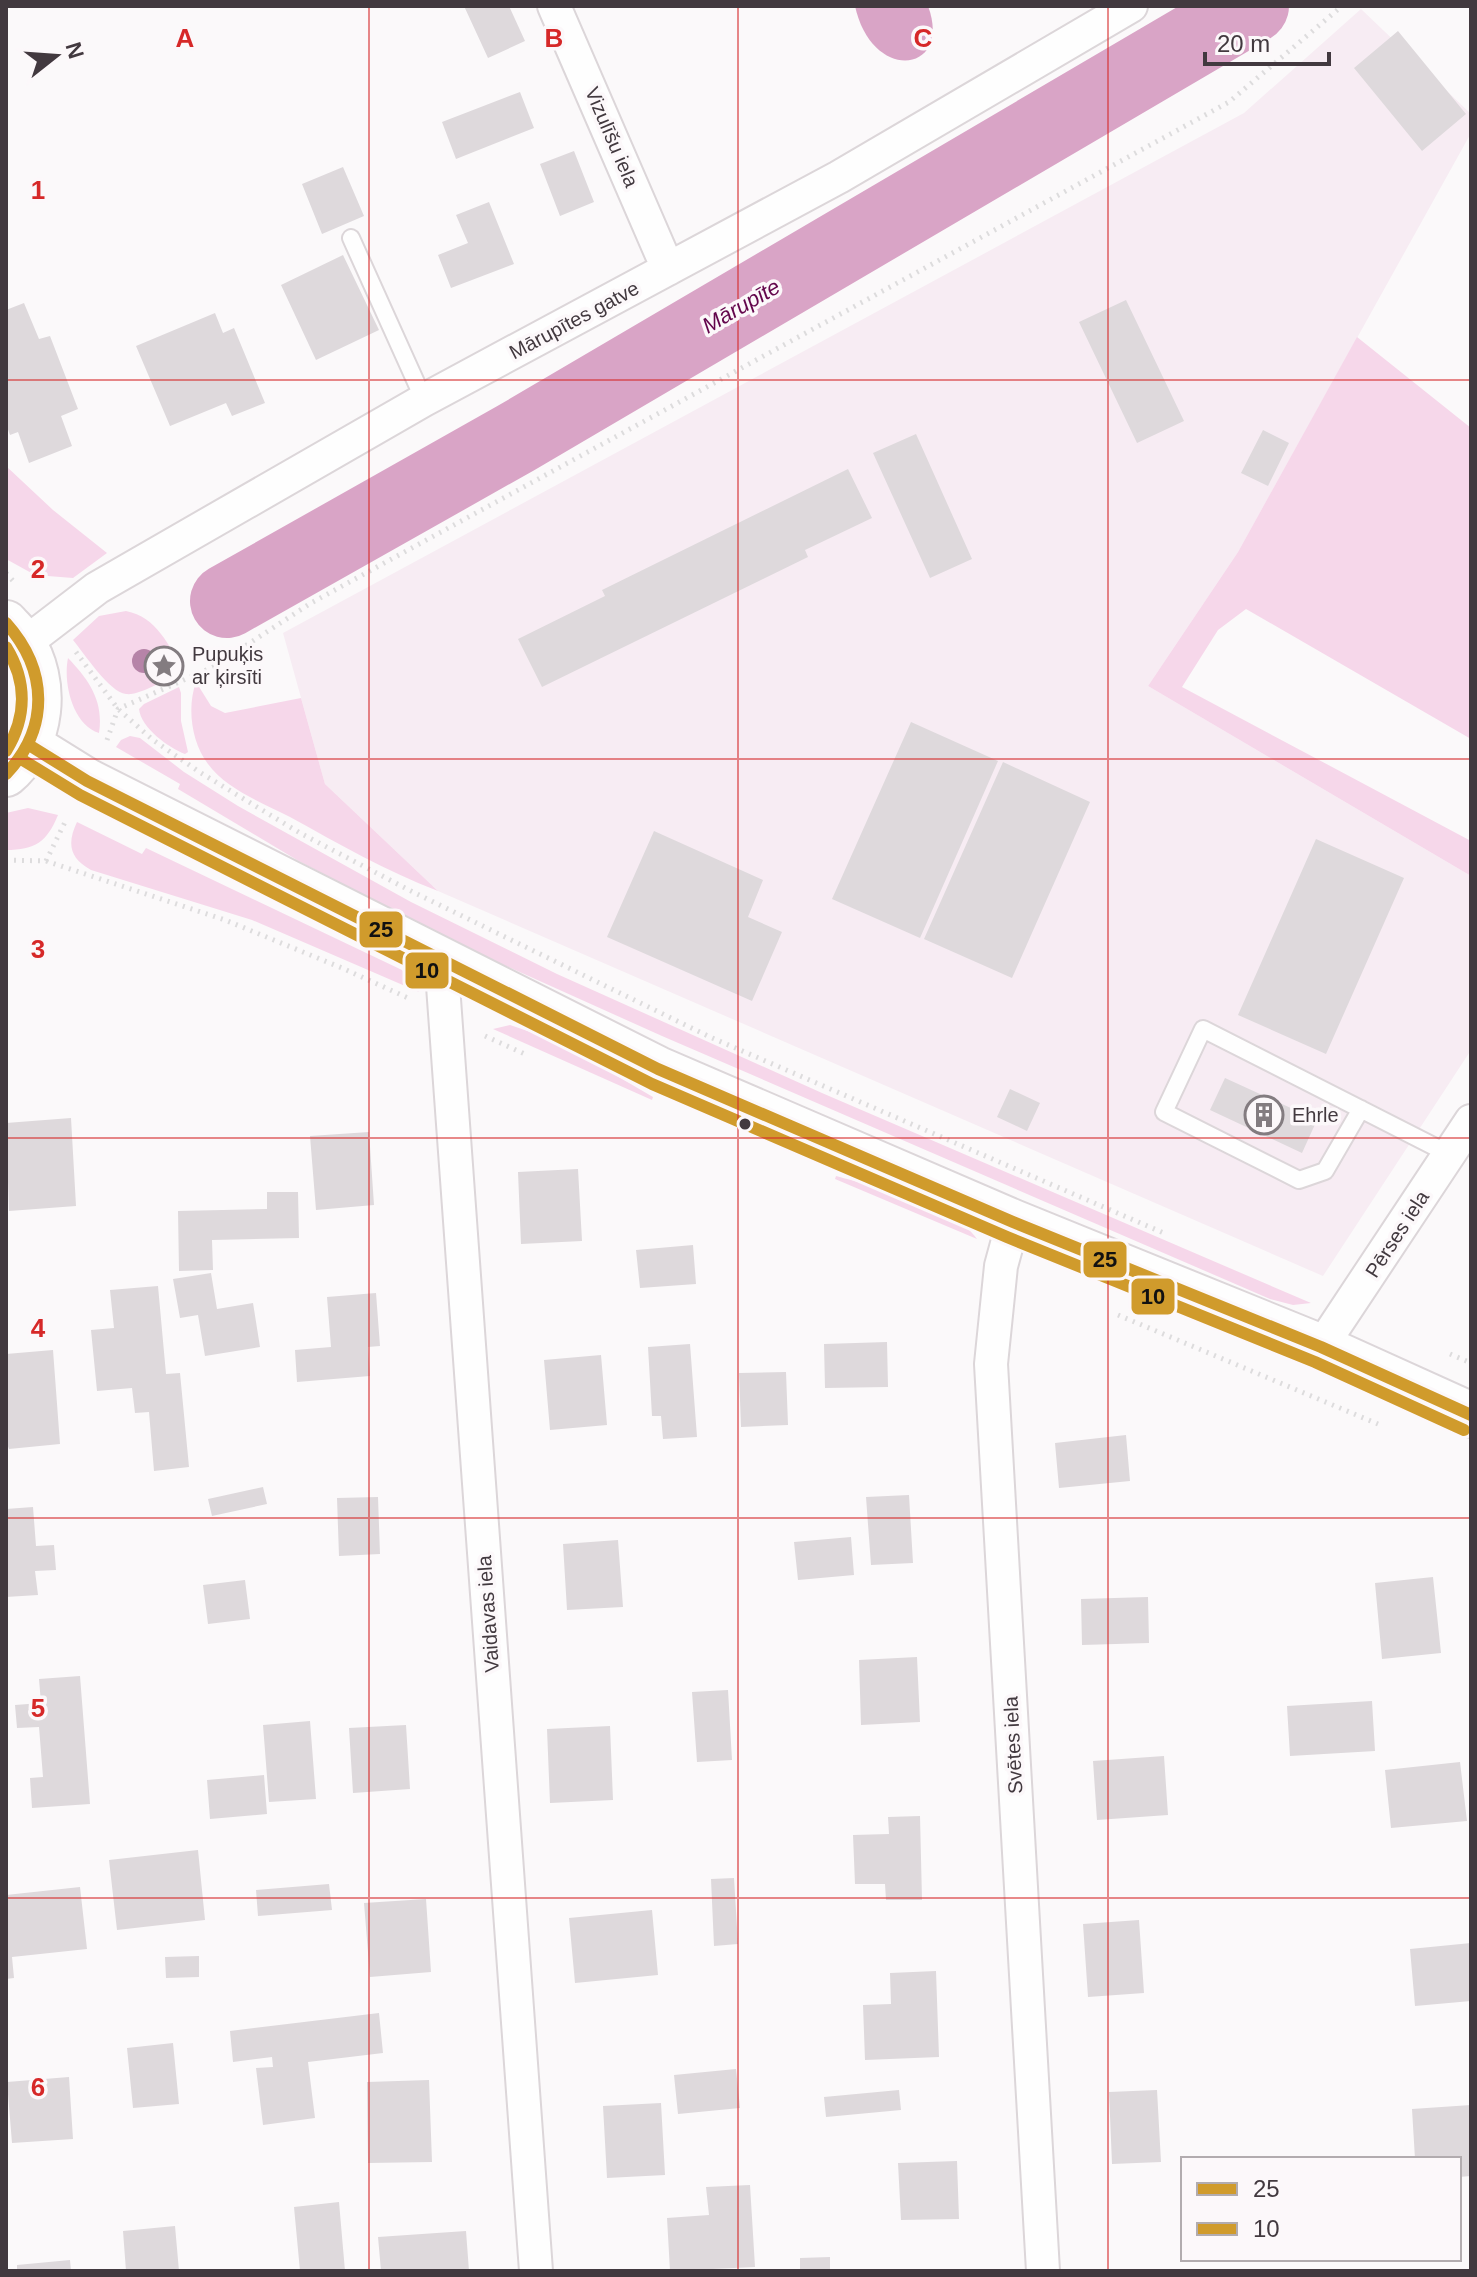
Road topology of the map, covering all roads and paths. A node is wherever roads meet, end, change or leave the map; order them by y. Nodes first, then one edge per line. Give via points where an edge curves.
1 (554, 6) edge
2 (1131, 6) edge
3 (1342, 6) edge
4 (351, 238) dead end
5 (668, 269) junction
6 (424, 400) junction
7 (6, 573) edge
8 (28, 629) edge
9 (118, 709) junction
10 (107, 740) dead end
11 (17, 759) edge
12 (67, 817) dead end
13 (6, 860) edge
14 (441, 958) junction
15 (1361, 1109) junction
16 (1471, 1121) edge
17 (1449, 1154) junction
18 (1013, 1222) junction
19 (1174, 1237) dead end
20 (1321, 1347) junction
21 (1446, 1352) dead end
22 (1471, 1363) edge
23 (1471, 1415) edge
24 (536, 2271) edge
25 (1043, 2271) edge

1 - 5 street, Vizulīšu iela
2 - 5 street, Mārupītes gatve via 839,177
3 - 9 path via 1229,102 311,603 213,667
4 - 6 lane
5 - 6 street, Mārupītes gatve
6 - 8 street, Mārupītes gatve
7 - 8 path
8 - 9 path
8 - 11 main road via 39,708
9 - 10 path
9 - 19 path via 153,740 214,780 409,890 710,1037
11 - 14 main road via 87,781
12 - 13 path via 46,861
14 - 18 main road via 658,1069
14 - 24 street, Vaidavas iela
15 - 15 lane via 1203,1029 1164,1112 1299,1180 1325,1171
15 - 17 lane
16 - 17 street, Pērses iela
17 - 20 street, Pērses iela
18 - 20 main road
18 - 25 street, Svētes iela via 1001,1266 991,1364
20 - 23 main road
21 - 22 path

